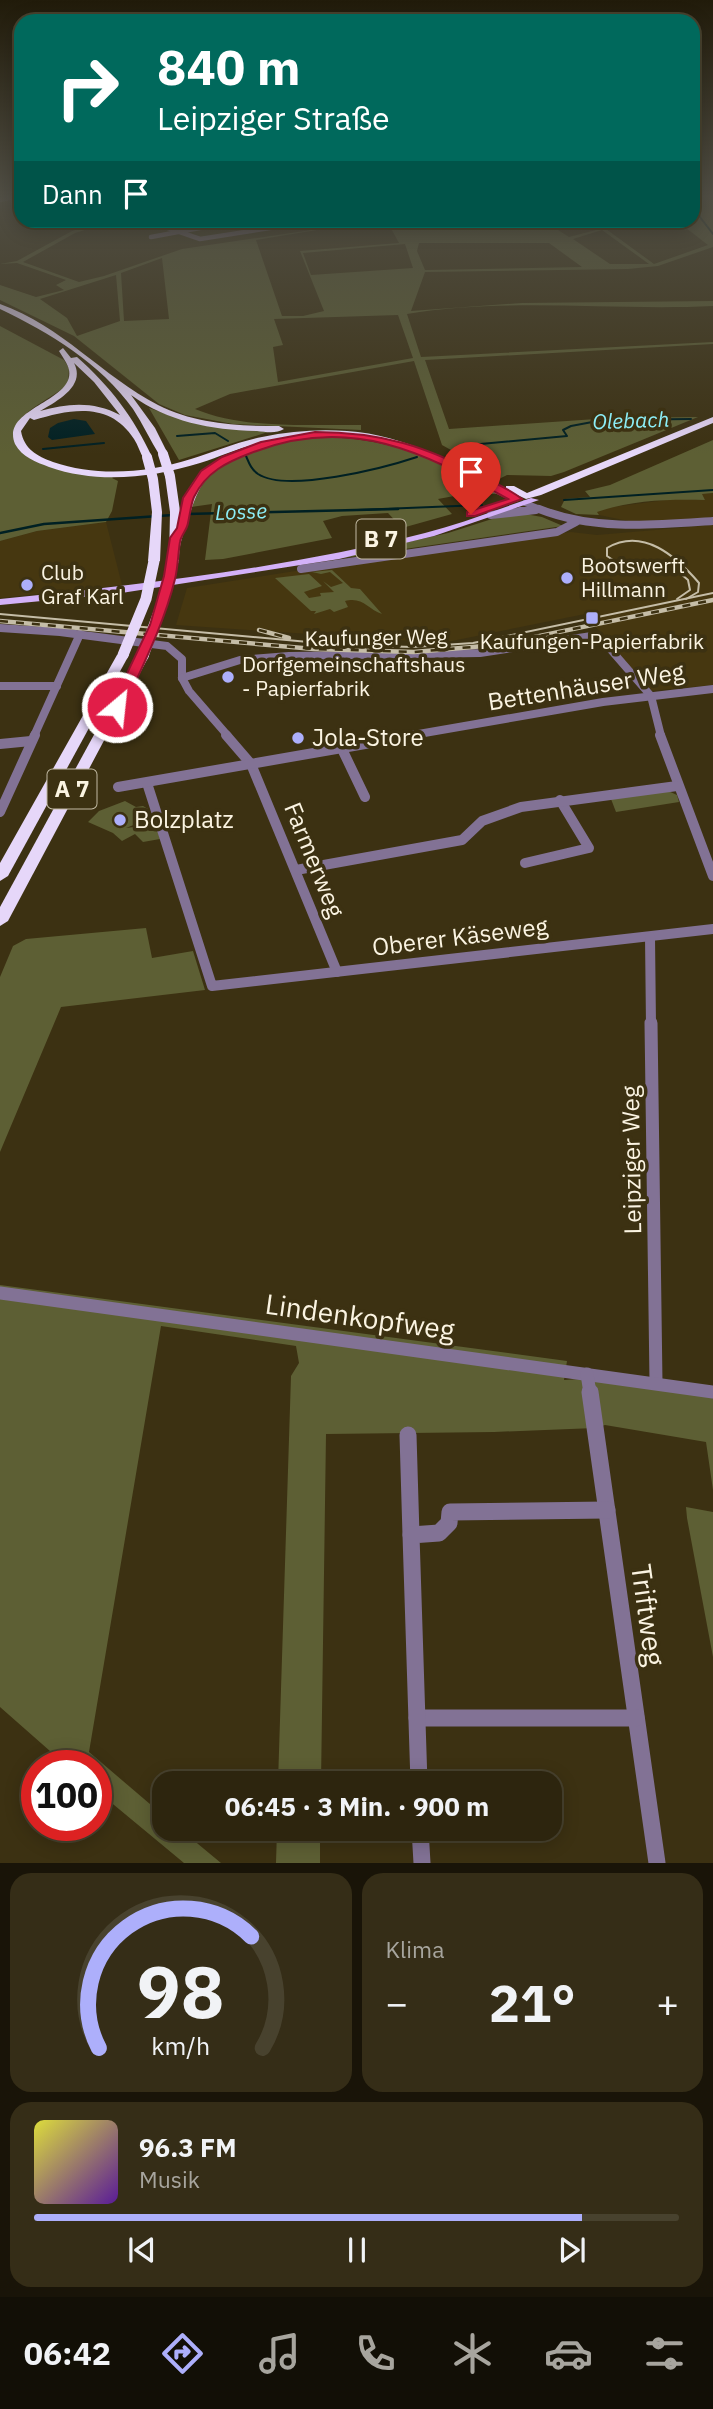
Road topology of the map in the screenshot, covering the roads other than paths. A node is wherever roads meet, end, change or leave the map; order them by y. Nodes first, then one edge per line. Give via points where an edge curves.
1 (0, 306) edge
2 (0, 315) edge
3 (63, 351) junction
4 (109, 375) junction
5 (713, 420) edge
6 (713, 428) edge
7 (337, 432) junction
8 (140, 440) junction
9 (506, 485) junction
10 (556, 486) junction
11 (526, 500) junction
12 (543, 512) junction
13 (491, 515) junction
14 (565, 519) junction
15 (713, 521) edge
16 (576, 522) junction
17 (178, 531) junction
18 (301, 569) dead end
19 (243, 571) junction
20 (0, 602) edge
21 (0, 628) edge
22 (80, 634) junction
23 (182, 678) junction
24 (0, 686) edge
25 (57, 686) junction
26 (713, 689) edge
27 (651, 696) junction
28 (31, 741) junction
29 (0, 744) edge
30 (342, 748) junction
31 (251, 764) junction
32 (147, 783) junction
33 (677, 786) junction
34 (118, 787) dead end
35 (365, 797) dead end
36 (560, 800) junction
37 (1, 810) edge
38 (525, 863) dead end
39 (296, 870) junction
40 (0, 876) edge
41 (713, 876) edge
42 (0, 921) edge
43 (713, 929) edge
44 (650, 937) junction
45 (337, 972) junction
46 (0, 1293) edge
47 (587, 1374) junction
48 (656, 1382) junction
49 (713, 1392) edge
50 (408, 1435) dead end
51 (607, 1510) junction
52 (411, 1535) junction
53 (417, 1718) junction
54 (636, 1718) junction
55 (419, 1771) edge
56 (421, 1841) edge
57 (422, 1863) edge
58 (657, 1863) edge

1 - 4 highway, A 7 via 64,340
2 - 3 highway, A 7
3 - 7 highway via 73,380 24,417 16,431 24,450 53,465 98,473 149,471 264,439
3 - 8 highway, A 7 via 103,386
4 - 7 highway via 155,407 190,419 248,428
4 - 17 highway, A 7, bridge via 139,410 163,454
5 - 10 highway, B 7
6 - 11 highway, B 7
7 - 8 highway via 262,437 176,464 119,471 49,461 28,449 21,434 25,423 39,415 84,407 114,414
7 - 9 highway via 376,433 414,442
7 - 11 highway via 421,450
7 - 17 highway via 284,440 234,455 205,473 189,498
8 - 40 highway, A 7, bridge via 153,479 157,526 146,599 123,656
9 - 10 highway via 528,489
9 - 11 highway
10 - 11 highway, B 7
11 - 12 street
11 - 13 main road, B 7
11 - 14 street
11 - 19 main road, B 7
12 - 13 street
12 - 14 street
13 - 19 main road, B 7 via 339,556
14 - 16 street
15 - 16 street via 615,526
16 - 18 street via 557,532
17 - 42 highway, A 7, bridge via 162,607 143,656
19 - 20 main road, B 7 via 73,597
21 - 22 street
22 - 23 street via 167,646 181,656 185,666
22 - 25 street
23 - 27 street, Kaufunger Weg via 240,660 480,653 598,635
23 - 31 street
24 - 25 street
25 - 28 street
26 - 27 street, Bettenhäuser Weg
27 - 30 street, Bettenhäuser Weg
27 - 33 street
28 - 29 street
28 - 37 street
30 - 31 street, Bettenhäuser Weg
30 - 35 street
31 - 32 street, Bettenhäuser Weg
31 - 39 street, Farmerweg
32 - 34 street, Bettenhäuser Weg
32 - 45 street, Oberer Käseweg via 212,986
33 - 36 street
33 - 41 street
36 - 38 street via 589,848
36 - 39 street via 482,820 462,840
39 - 45 street, Farmerweg
43 - 44 street, Oberer Käseweg
44 - 45 street, Oberer Käseweg
44 - 48 street, Leipziger Weg
46 - 47 street, Lindenkopfweg
47 - 48 street, Lindenkopfweg
47 - 51 street, Triftweg
48 - 49 street, Lindenkopfweg
50 - 52 street
51 - 52 street via 450,1512 449,1523 439,1533
51 - 54 street, Triftweg
52 - 53 street
53 - 54 street
53 - 55 street
54 - 58 street, Triftweg
56 - 57 street

